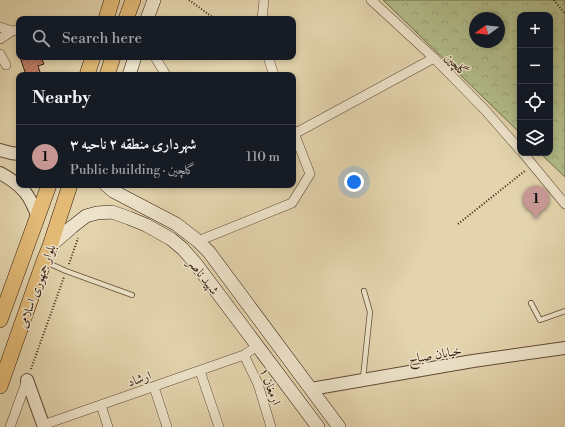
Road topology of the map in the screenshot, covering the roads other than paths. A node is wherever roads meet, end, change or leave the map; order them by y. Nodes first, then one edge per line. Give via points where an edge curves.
1 (112, 0) edge
2 (133, 0) edge
3 (154, 0) edge
4 (264, 0) edge
5 (371, 0) edge
6 (107, 16) edge
7 (127, 16) edge
8 (149, 16) edge
9 (262, 16) edge
10 (0, 27) edge
11 (16, 30) edge
12 (0, 39) edge
13 (0, 54) edge
14 (434, 58) junction
15 (92, 60) edge
16 (134, 60) edge
17 (158, 60) edge
18 (269, 60) edge
19 (6, 65) dead end
20 (88, 72) edge
21 (129, 72) edge
22 (164, 72) edge
23 (273, 72) edge
24 (296, 131) edge
25 (296, 137) edge
26 (517, 147) edge
27 (0, 150) edge
28 (16, 154) edge
29 (526, 156) edge
30 (21, 188) edge
31 (47, 188) edge
32 (69, 188) edge
33 (110, 188) edge
34 (565, 204) edge
35 (37, 215) junction
36 (198, 241) junction
37 (50, 246) junction
38 (44, 261) junction
39 (364, 291) dead end
40 (132, 295) dead end
41 (531, 303) dead end
42 (565, 311) edge
43 (0, 320) edge
44 (257, 346) junction
45 (565, 348) edge
46 (244, 355) junction
47 (200, 371) junction
48 (27, 380) joint
49 (363, 380) junction
50 (0, 386) edge
51 (154, 387) junction
52 (311, 389) junction
53 (297, 399) junction
54 (101, 405) junction
55 (43, 426) edge
56 (10, 427) edge
57 (108, 427) edge
58 (167, 427) edge
59 (219, 427) edge
60 (271, 427) edge
61 (318, 427) edge
62 (339, 427) edge

1 - 6 main road
2 - 7 main road
3 - 8 main road
4 - 9 street
5 - 14 street, گلچین
10 - 11 street
11 - 12 street
13 - 19 street
14 - 24 street
14 - 26 street, گلچین
15 - 20 main road
16 - 21 main road
17 - 22 street
18 - 23 street
25 - 36 street via 310,174 292,203
27 - 28 street
29 - 34 street
30 - 35 street
31 - 35 main road, بلوار جمهوری اسلامی
32 - 37 main road, بلوار جمهوری اسلامی
33 - 36 main road, شهید ناصر via 176,224
35 - 43 main road, بلوار جمهوری اسلامی
36 - 52 main road, شهید ناصر via 209,252
37 - 38 main road, بلوار جمهوری اسلامی
37 - 44 main road, شهید ناصر via 86,216 97,213 112,212 146,225 183,249
38 - 40 lane
38 - 50 main road, بلوار جمهوری اسلامی
39 - 49 lane via 370,312
41 - 42 lane via 540,320
44 - 46 street, ارشاد
44 - 53 main road, شهید ناصر
45 - 49 street, خیابان صباح
46 - 47 street, ارشاد
46 - 60 street, ارمغان ۱ via 258,384
47 - 51 street, ارشاد
47 - 59 street
48 - 55 street
48 - 56 street
49 - 52 street, خیابان صباح
51 - 54 street, ارشاد
51 - 58 street
52 - 53 main road
52 - 62 main road, شهید ناصر
53 - 61 main road, شهید ناصر
54 - 55 street, ارشاد
54 - 57 street

